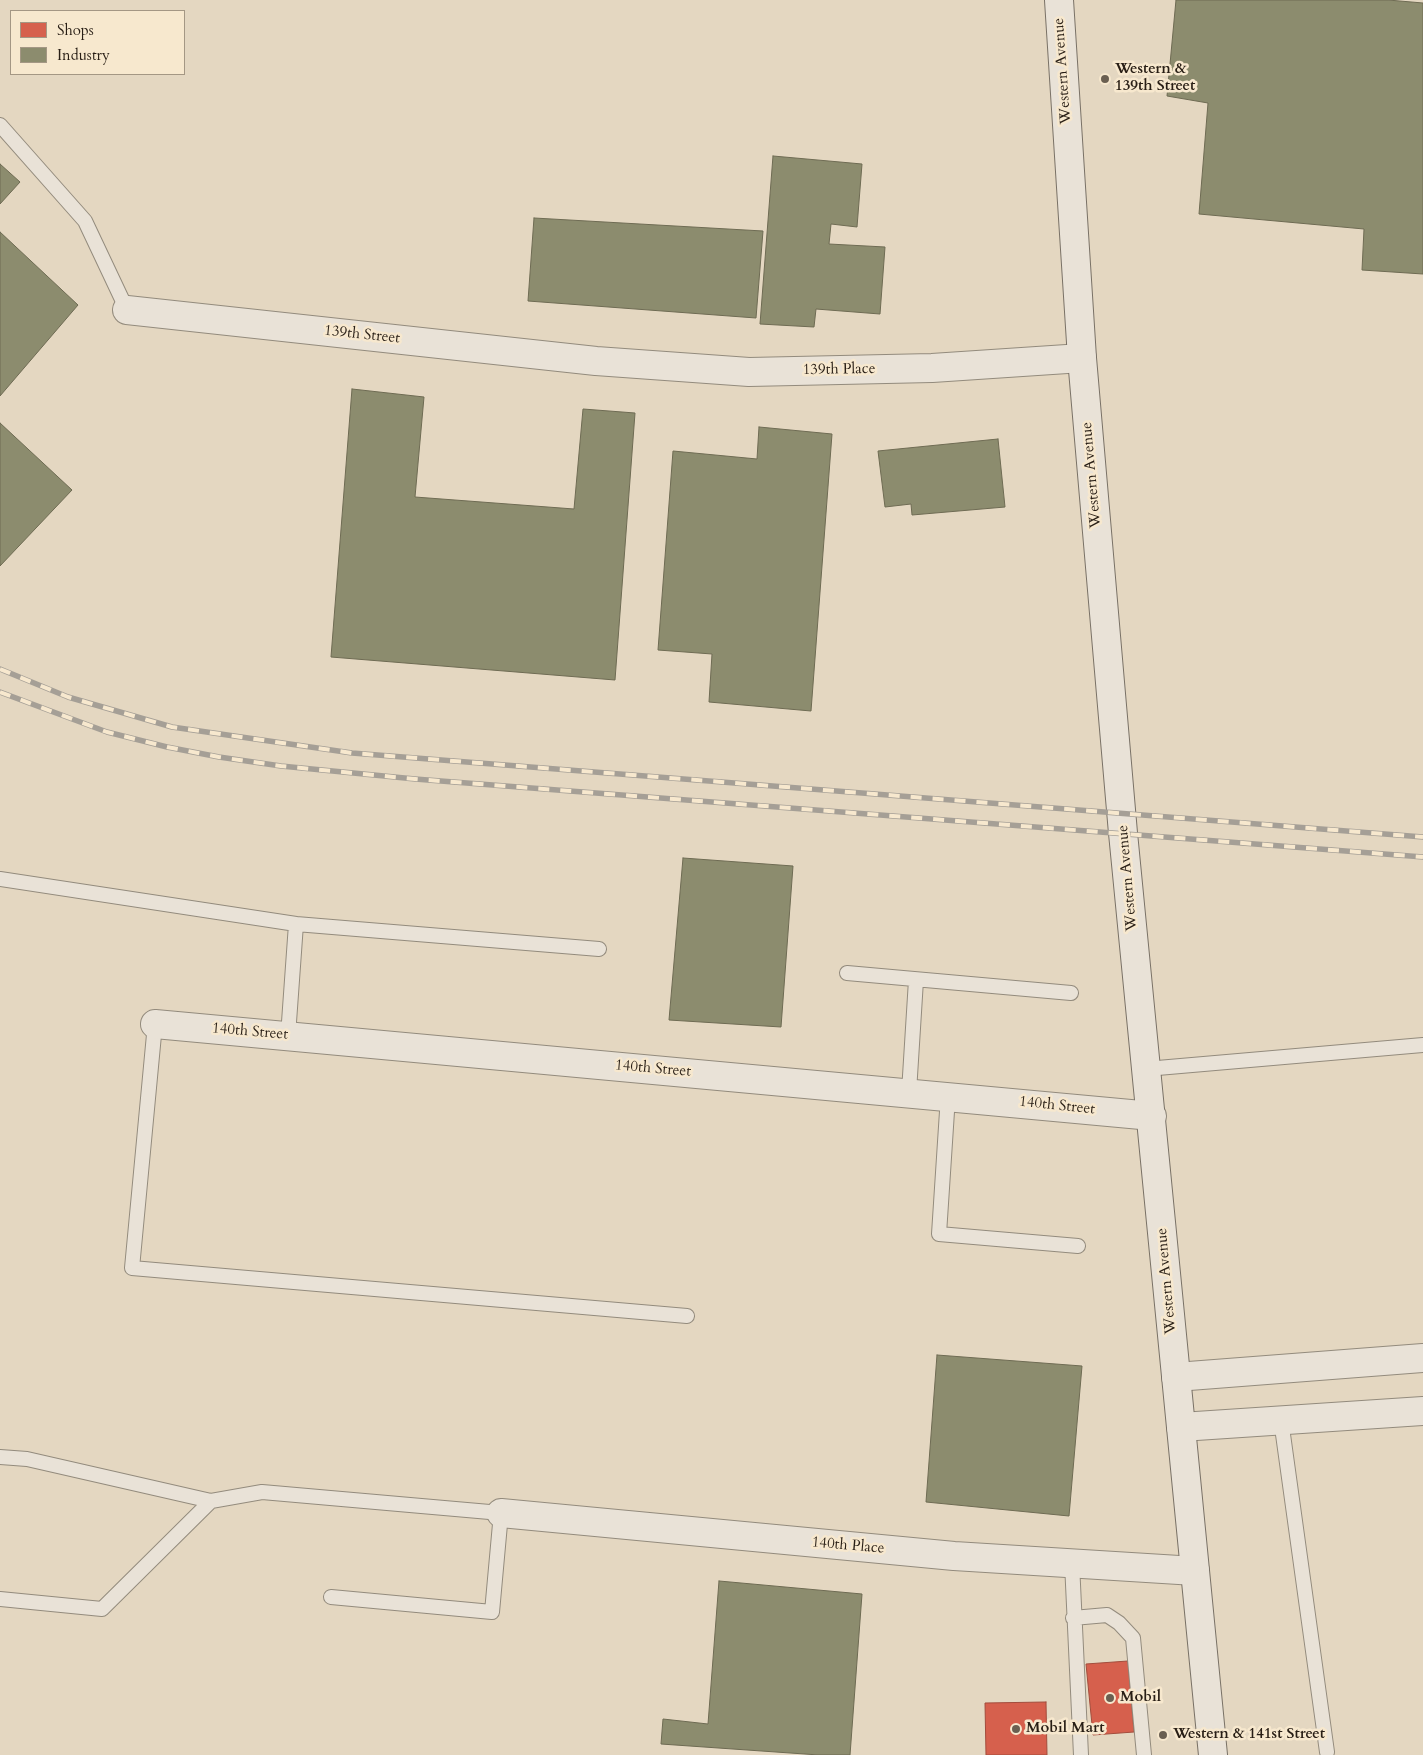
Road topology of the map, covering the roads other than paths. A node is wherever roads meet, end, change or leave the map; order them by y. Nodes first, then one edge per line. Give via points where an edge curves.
1 (1058, 0) edge
2 (0, 125) edge
3 (128, 310) joint
4 (1082, 358) junction
5 (596, 361) joint
6 (0, 879) edge
7 (296, 924) junction
8 (599, 949) dead end
9 (848, 973) dead end
10 (916, 980) junction
11 (1071, 993) dead end
12 (155, 1024) joint
13 (288, 1036) junction
14 (1423, 1045) edge
15 (1146, 1069) junction
16 (909, 1092) junction
17 (948, 1096) junction
18 (1152, 1116) junction
19 (1078, 1246) dead end
20 (687, 1316) dead end
21 (1423, 1358) edge
22 (1176, 1377) junction
23 (1423, 1412) edge
24 (1281, 1420) junction
25 (1181, 1427) junction
26 (0, 1457) edge
27 (211, 1501) junction
28 (500, 1513) junction
29 (1072, 1563) junction
30 (1195, 1571) junction
31 (331, 1597) dead end
32 (0, 1599) edge
33 (1074, 1618) junction
34 (1327, 1752) dead end
35 (1081, 1755) edge
36 (1144, 1755) edge
37 (1213, 1755) edge

1 - 4 street, Western Avenue
2 - 3 lane via 85,220
3 - 5 street, 139th Street
4 - 5 street, 139th Place via 932,368 749,372
4 - 15 street, Western Avenue
6 - 7 lane
7 - 8 lane
7 - 13 lane
9 - 10 lane
10 - 11 lane
10 - 16 lane
12 - 13 street, 140th Street
12 - 20 lane via 132,1268
13 - 16 street, 140th Street
14 - 15 lane
15 - 18 street, Western Avenue
16 - 17 street, 140th Street
17 - 18 street, 140th Street
17 - 19 lane via 939,1234
18 - 22 street, Western Avenue
21 - 22 street
22 - 25 street, Western Avenue
23 - 24 street
24 - 25 street
24 - 34 lane
25 - 30 street, Western Avenue
26 - 27 lane via 27,1459
27 - 28 lane via 262,1492
27 - 32 lane via 102,1609
28 - 29 street, 140th Place via 954,1556
28 - 31 lane via 492,1612
29 - 30 street, 140th Place
29 - 33 lane
30 - 37 street, Western Avenue
33 - 35 lane
33 - 36 lane via 1107,1615 1132,1638

